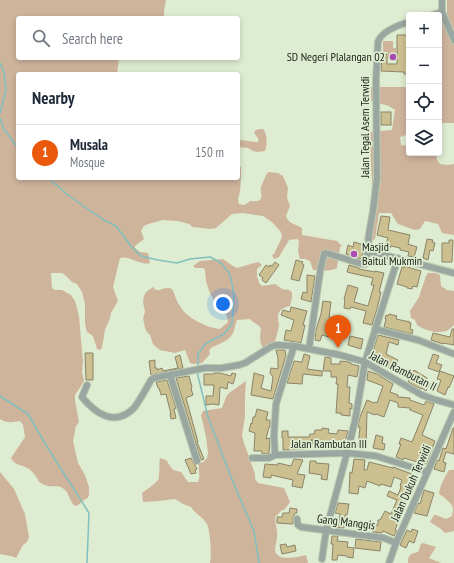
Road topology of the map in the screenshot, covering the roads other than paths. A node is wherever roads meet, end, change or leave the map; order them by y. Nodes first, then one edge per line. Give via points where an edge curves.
1 (442, 0) edge
2 (442, 12) joint
3 (406, 23) edge
4 (454, 40) edge
5 (368, 251) junction
6 (398, 258) junction
7 (454, 273) edge
8 (375, 329) junction
9 (294, 346) junction
10 (309, 349) junction
11 (454, 354) edge
12 (365, 362) junction
13 (170, 375) junction
14 (87, 385) dead end
15 (454, 405) edge
16 (454, 412) edge
17 (347, 453) junction
18 (275, 455) junction
19 (252, 458) dead end
20 (197, 461) dead end
21 (428, 472) junction
22 (297, 519) dead end
23 (326, 531) junction
24 (396, 543) junction
25 (322, 559) dead end
26 (389, 563) edge

1 - 2 street
2 - 4 street
3 - 5 street, Jalan Tegal Asem Terwidi via 382,35 378,42 377,178
5 - 6 street
5 - 10 street via 365,264 323,255
6 - 7 street
6 - 8 street
8 - 11 street via 418,340
8 - 12 street
9 - 10 street, Jalan Rambutan II
9 - 13 street, Jalan Rambutan II via 272,346 239,365 189,370
9 - 18 street via 276,404
10 - 12 street, Jalan Rambutan II
12 - 15 street, Jalan Rambutan II via 422,394
12 - 17 street
13 - 14 street via 151,380 134,409 119,417 110,417 95,411 82,397
13 - 20 street
16 - 21 street, Jalan Dukuh Terwidi
17 - 18 street, Jalan Rambutan III
17 - 21 street, Jalan Rambutan III via 376,456
17 - 23 street
18 - 19 street, Jalan Rambutan III via 269,458
21 - 24 street, Jalan Dukuh Terwidi
22 - 23 street, Gang Manggis via 301,527
23 - 24 street, Gang Manggis via 384,538
23 - 25 street
24 - 26 street, Jalan Dukuh Terwidi

